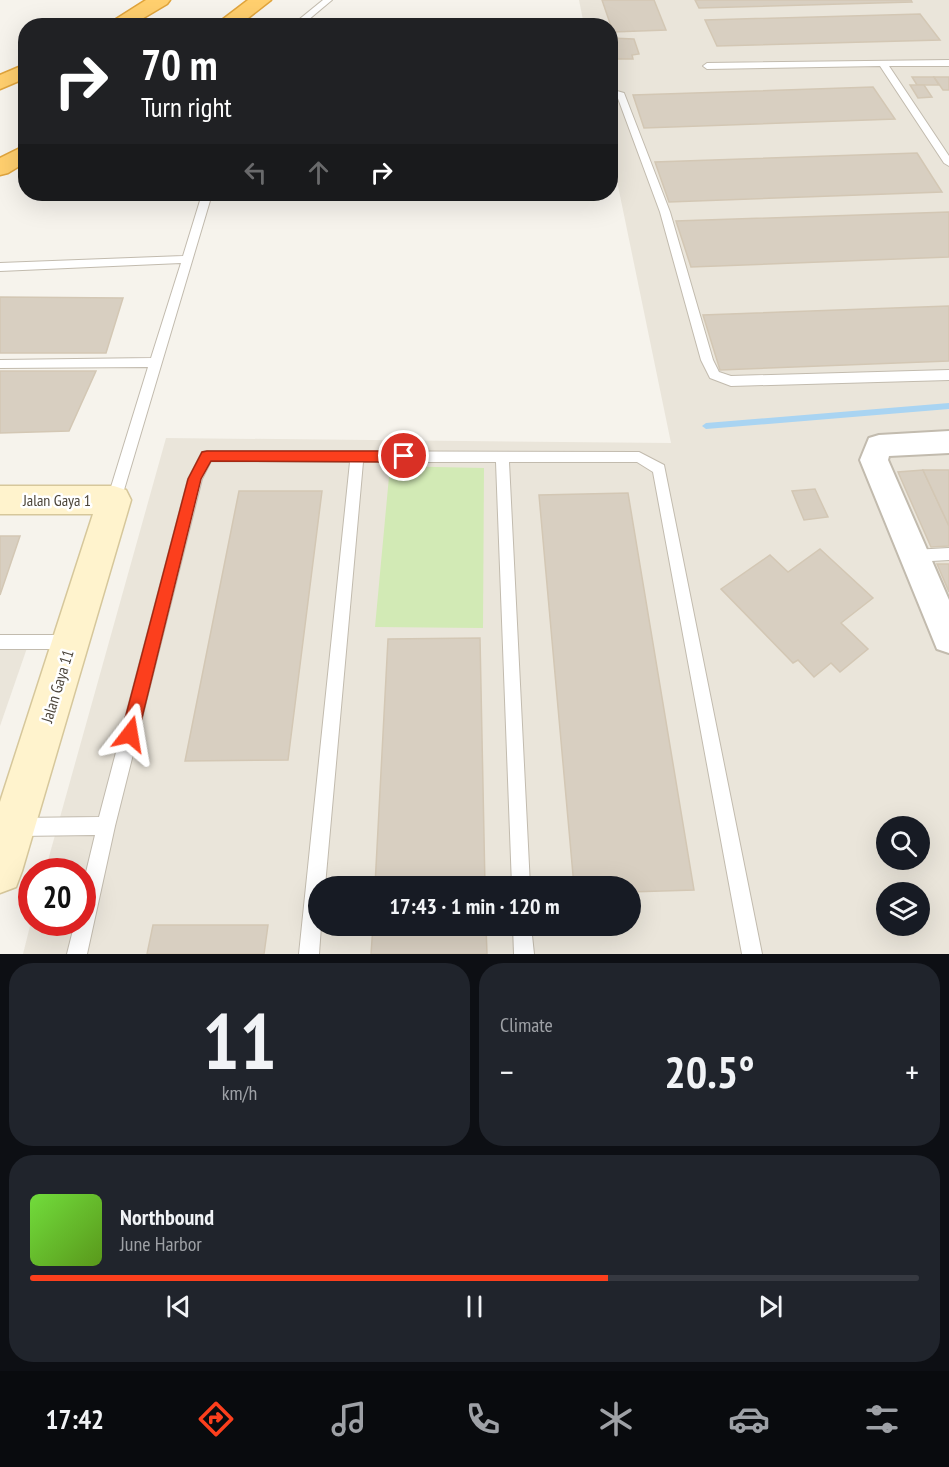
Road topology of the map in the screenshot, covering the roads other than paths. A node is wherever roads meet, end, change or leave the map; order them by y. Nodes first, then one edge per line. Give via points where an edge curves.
1 (160, 0) edge
2 (261, 0) edge
3 (328, 0) edge
4 (129, 18) edge
5 (235, 18) edge
6 (305, 18) edge
7 (949, 63) edge
8 (883, 64) junction
9 (707, 66) dead end
10 (18, 74) edge
11 (0, 83) edge
12 (620, 93) dead end
13 (18, 136) edge
14 (0, 144) edge
15 (18, 157) edge
16 (949, 163) edge
17 (0, 168) edge
18 (205, 201) edge
19 (187, 259) junction
20 (0, 267) edge
21 (156, 362) junction
22 (0, 364) edge
23 (949, 375) edge
24 (949, 442) edge
25 (357, 456) junction
26 (502, 457) junction
27 (0, 500) edge
28 (114, 500) junction
29 (949, 554) edge
30 (913, 555) junction
31 (949, 638) edge
32 (0, 642) edge
33 (70, 642) junction
34 (106, 826) junction
35 (13, 827) junction
36 (0, 871) edge
37 (521, 876) edge
38 (523, 936) edge
39 (77, 954) edge
40 (309, 954) edge
41 (524, 954) edge
42 (752, 954) edge

1 - 4 highway
2 - 5 highway
3 - 6 lane
7 - 8 lane
8 - 9 lane
8 - 16 lane
10 - 11 highway
12 - 23 lane via 665,212 706,360 714,375 730,381
13 - 14 highway
15 - 17 highway
18 - 19 lane
19 - 20 lane
19 - 21 lane
21 - 22 lane
21 - 28 lane
24 - 30 street via 879,446 874,460
25 - 26 lane
25 - 34 lane via 207,456 195,479
25 - 40 lane
26 - 37 lane
26 - 42 lane via 639,457 659,469
27 - 28 street, Jalan Gaya 1
28 - 33 street, Jalan Gaya 11
29 - 30 lane
30 - 31 street
32 - 33 lane
33 - 35 street, Jalan Gaya 11
34 - 35 lane
34 - 39 lane
35 - 36 street, Jalan Gaya 11
38 - 41 lane

